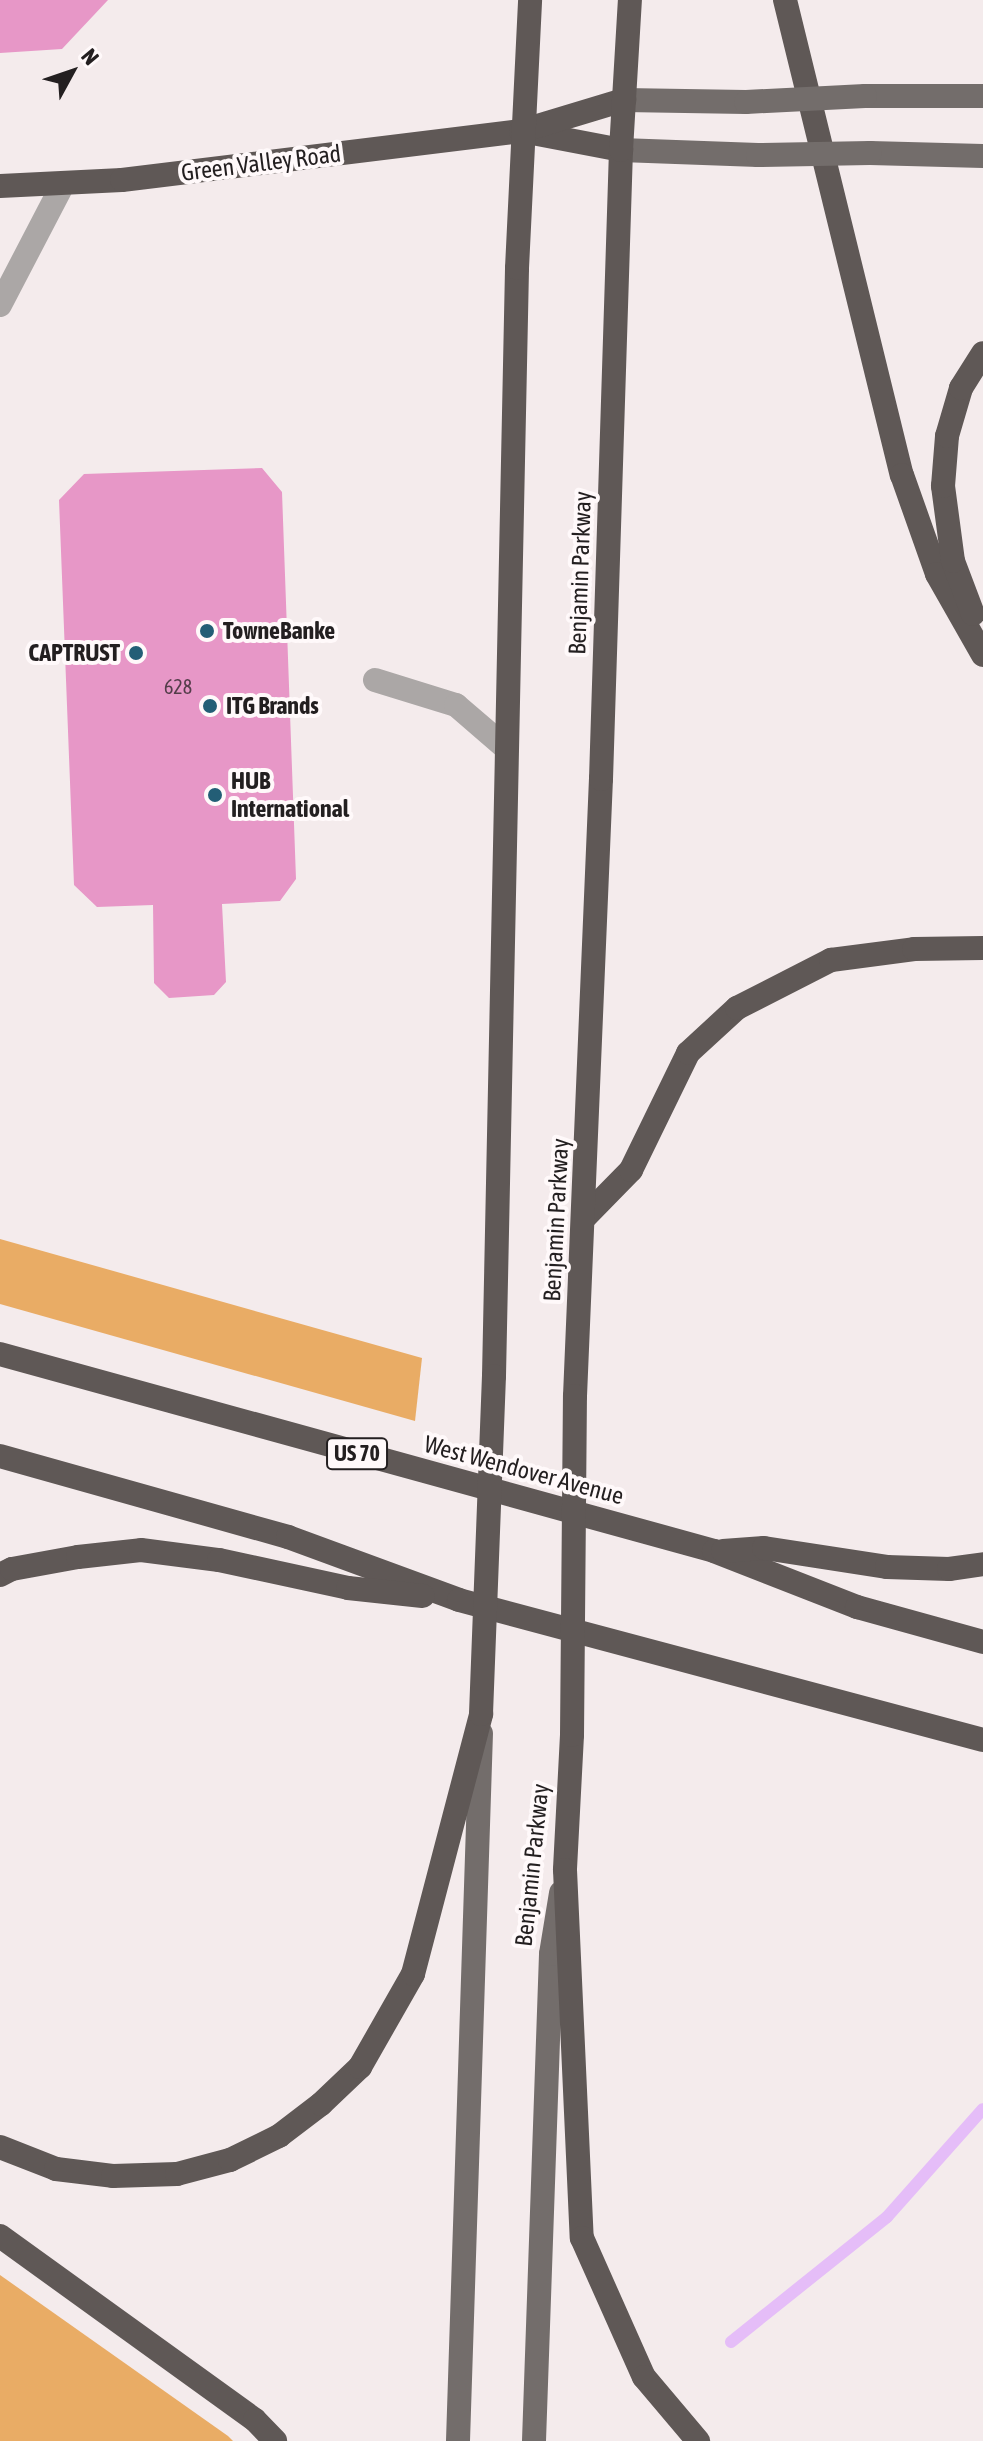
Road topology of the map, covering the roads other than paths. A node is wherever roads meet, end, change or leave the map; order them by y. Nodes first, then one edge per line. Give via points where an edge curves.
1 (530, 0) edge
2 (630, 0) edge
3 (785, 0) edge
4 (983, 96) edge
5 (624, 100) junction
6 (521, 131) junction
7 (621, 150) junction
8 (983, 156) edge
9 (63, 184) junction
10 (0, 186) edge
11 (0, 305) edge
12 (983, 353) edge
13 (983, 638) edge
14 (983, 655) edge
15 (375, 680) dead end
16 (506, 748) junction
17 (983, 948) edge
18 (585, 1217) junction
19 (0, 1354) edge
20 (0, 1456) edge
21 (714, 1551) junction
22 (983, 1564) edge
23 (0, 1575) edge
24 (459, 1600) junction
25 (983, 1642) edge
26 (481, 1714) junction
27 (957, 1735) junction
28 (983, 1740) edge
29 (983, 1748) edge
30 (565, 1870) junction
31 (0, 2147) edge
32 (0, 2236) edge
33 (275, 2441) edge
34 (458, 2441) edge
35 (534, 2441) edge
36 (698, 2441) edge

1 - 6 highway, Benjamin Parkway
2 - 5 highway, Benjamin Parkway
3 - 14 highway via 902,475 937,574
4 - 5 main road, Green Valley Road, bridge
5 - 6 highway, Green Valley Road
5 - 7 highway, Benjamin Parkway
6 - 7 highway, Green Valley Road
6 - 9 highway, Green Valley Road
6 - 16 highway, Benjamin Parkway
7 - 8 main road, Green Valley Road, bridge
7 - 18 highway, Benjamin Parkway
9 - 10 highway, Green Valley Road
9 - 11 lane
12 - 13 highway via 961,388 947,436 943,486 953,561
15 - 16 lane via 456,705
16 - 26 highway, Benjamin Parkway, bridge via 494,1376
17 - 18 highway via 914,949 831,960 737,1008 688,1053 631,1170
18 - 30 highway, Benjamin Parkway, bridge via 575,1396 572,1735
19 - 21 highway, West Wendover Avenue / US 70
20 - 24 highway via 288,1537
21 - 22 highway via 764,1548 887,1567
21 - 25 highway, West Wendover Avenue / US 70 via 857,1607
23 - 24 highway via 78,1557 141,1550 219,1560 348,1588
24 - 27 highway
26 - 31 highway via 413,1974 360,2067 321,2104 279,2136 230,2160 177,2174 113,2176 56,2169
26 - 34 main road, Benjamin Parkway
27 - 28 highway
27 - 29 highway
30 - 35 main road, Benjamin Parkway via 551,1954
30 - 36 highway via 582,2238 644,2377
32 - 33 highway via 255,2420

